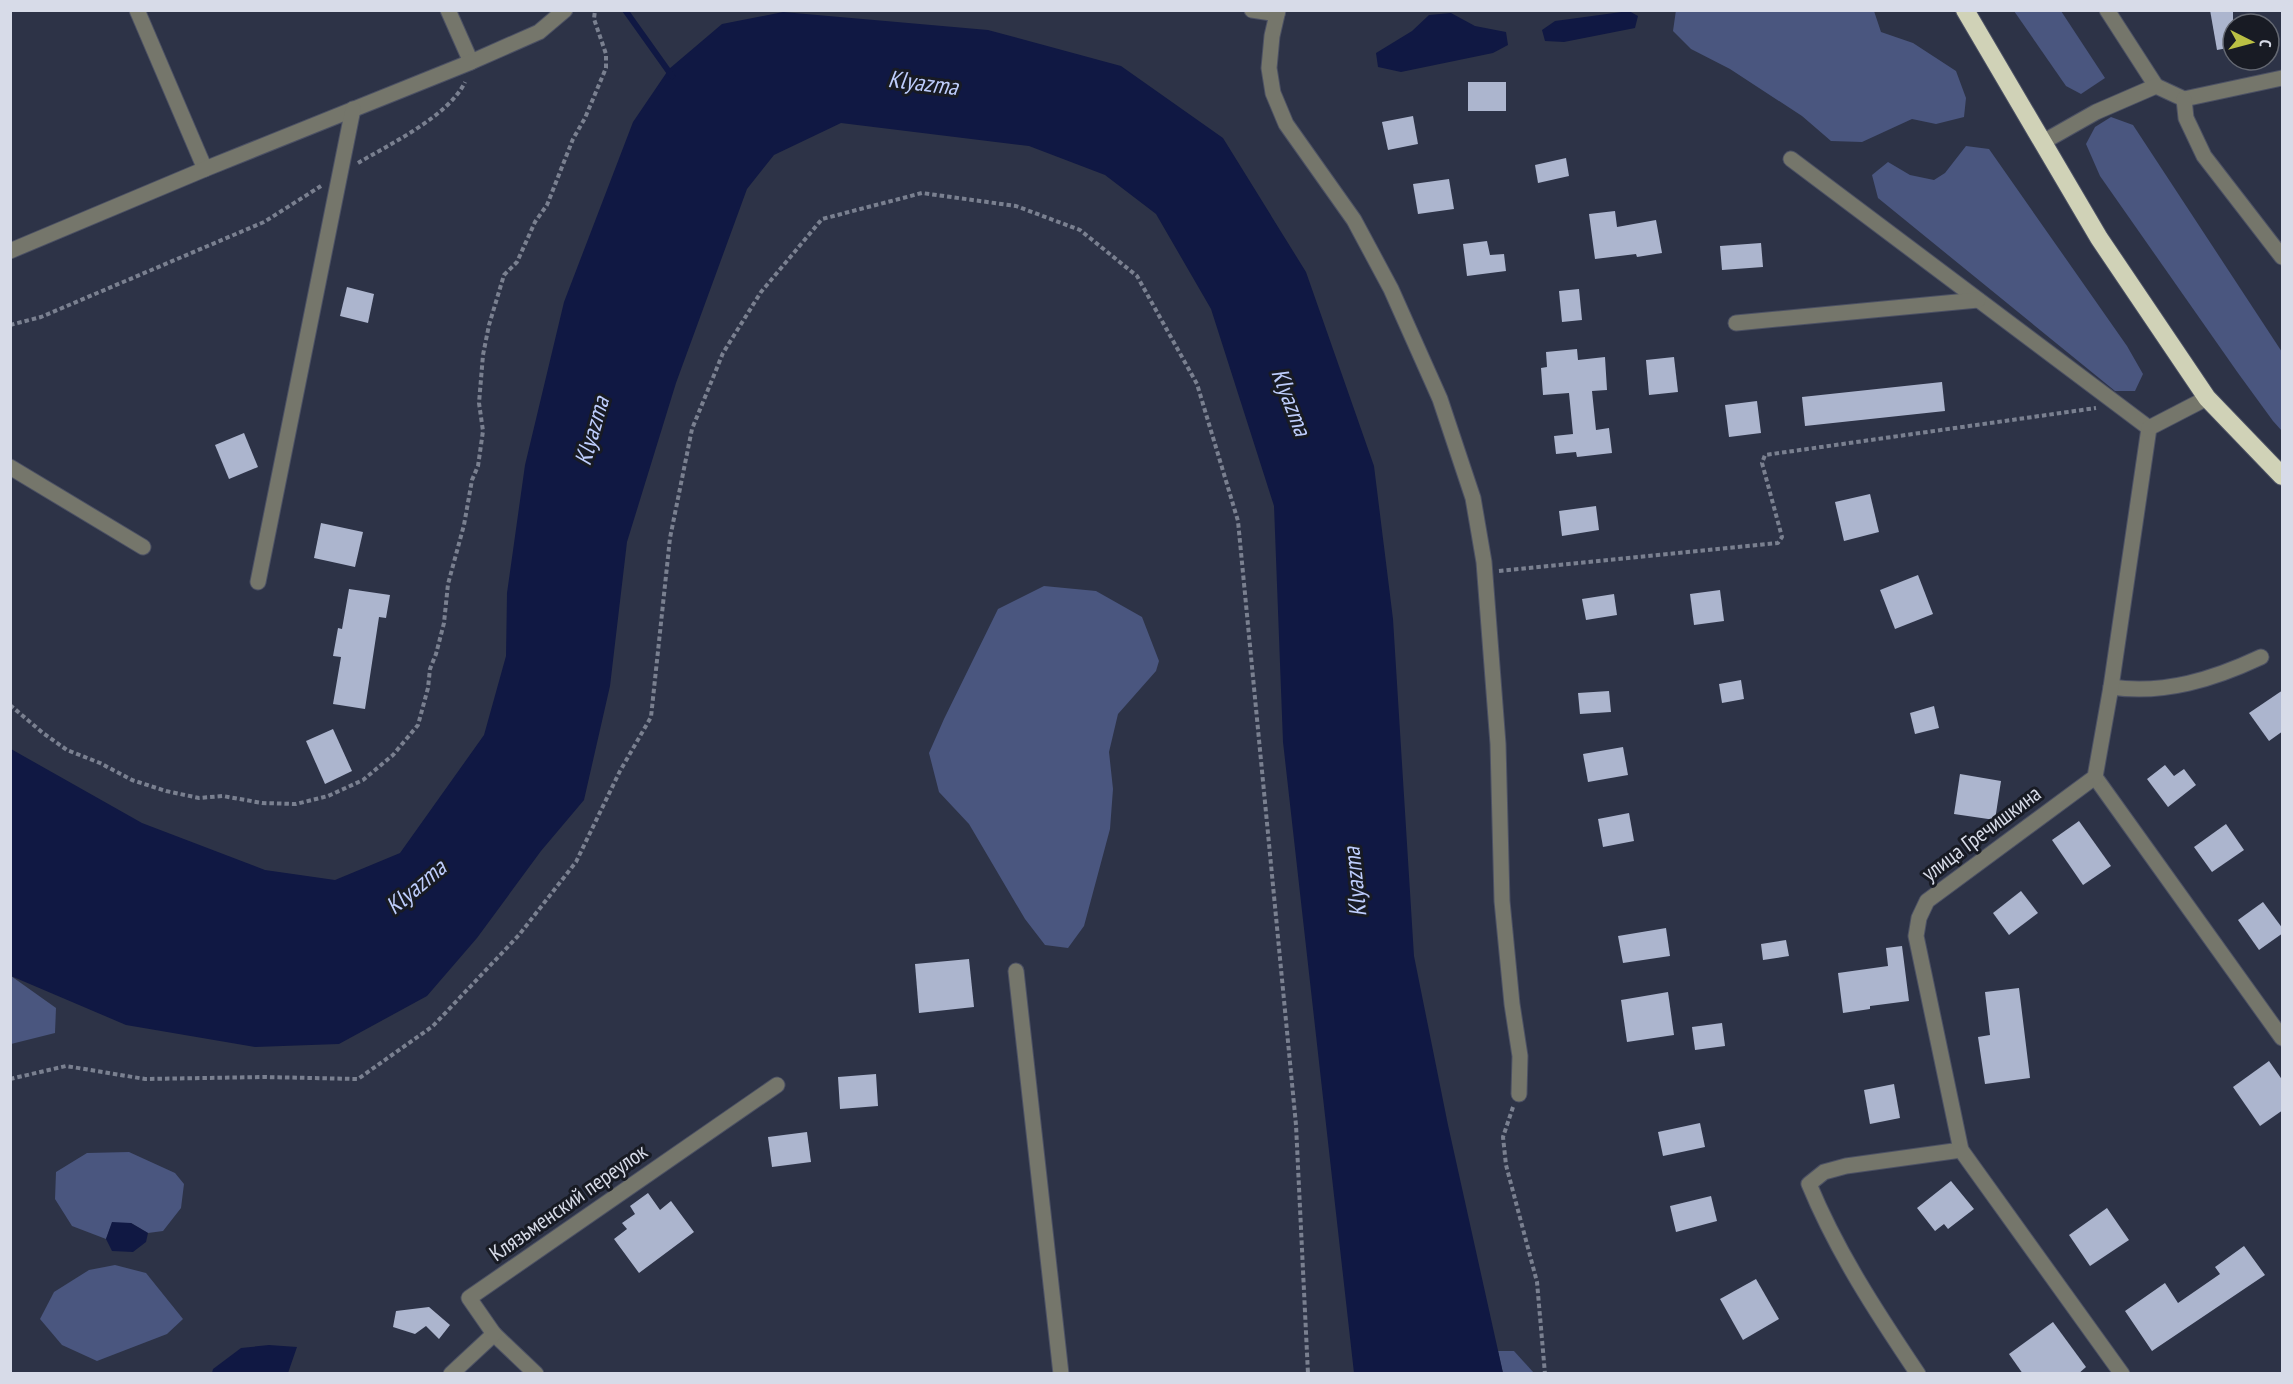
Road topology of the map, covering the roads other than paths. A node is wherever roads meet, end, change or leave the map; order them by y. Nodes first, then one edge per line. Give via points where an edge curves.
1 (137, 10) edge
2 (448, 10) edge
3 (565, 10) edge
4 (1251, 10) edge
5 (1965, 10) edge
6 (2107, 10) edge
7 (1278, 12) edge
8 (471, 62) junction
9 (2283, 78) edge
10 (2156, 86) junction
11 (2184, 99) junction
12 (353, 109) junction
13 (2043, 142) junction
14 (1791, 159) dead end
15 (205, 169) junction
16 (10, 251) edge
17 (2283, 257) edge
18 (1978, 300) junction
19 (1736, 323) dead end
20 (2207, 398) junction
21 (2149, 428) junction
22 (10, 467) edge
23 (2283, 476) edge
24 (143, 547) dead end
25 (258, 582) dead end
26 (2261, 657) dead end
27 (2110, 687) junction
28 (2095, 777) junction
29 (1016, 971) dead end
30 (2283, 1038) edge
31 (777, 1085) dead end
32 (1519, 1094) road end
33 (1961, 1150) junction
34 (494, 1334) junction
35 (451, 1374) edge
36 (536, 1374) edge
37 (1061, 1374) edge
38 (1918, 1374) edge
39 (2122, 1374) edge

1 - 15 street
2 - 8 street
3 - 8 street via 539,32
4 - 7 street
5 - 13 highway
6 - 10 street
7 - 32 street via 1269,68 1273,93 1286,124 1354,220 1391,289 1440,399 1473,498 1485,573 1498,744 1502,901 1520,1056
8 - 12 street
9 - 11 street
10 - 11 street
10 - 13 street via 2096,112
11 - 17 street via 2186,118 2204,156
12 - 15 street
12 - 25 street
13 - 20 highway via 2099,238
14 - 18 street
15 - 16 street
18 - 19 street
18 - 21 street
20 - 21 street
20 - 23 highway
21 - 27 street
22 - 24 street
26 - 27 street via 2187,684 2130,690
27 - 28 street
28 - 30 street
28 - 33 street, улица Гречишкина via 1927,901 1919,918 1916,936
29 - 37 street
31 - 34 street, Клязьменский переулок via 469,1298
33 - 38 street via 1846,1166 1824,1172 1809,1184 1854,1276
33 - 39 street, улица Гречишкина
34 - 35 street
34 - 36 street

